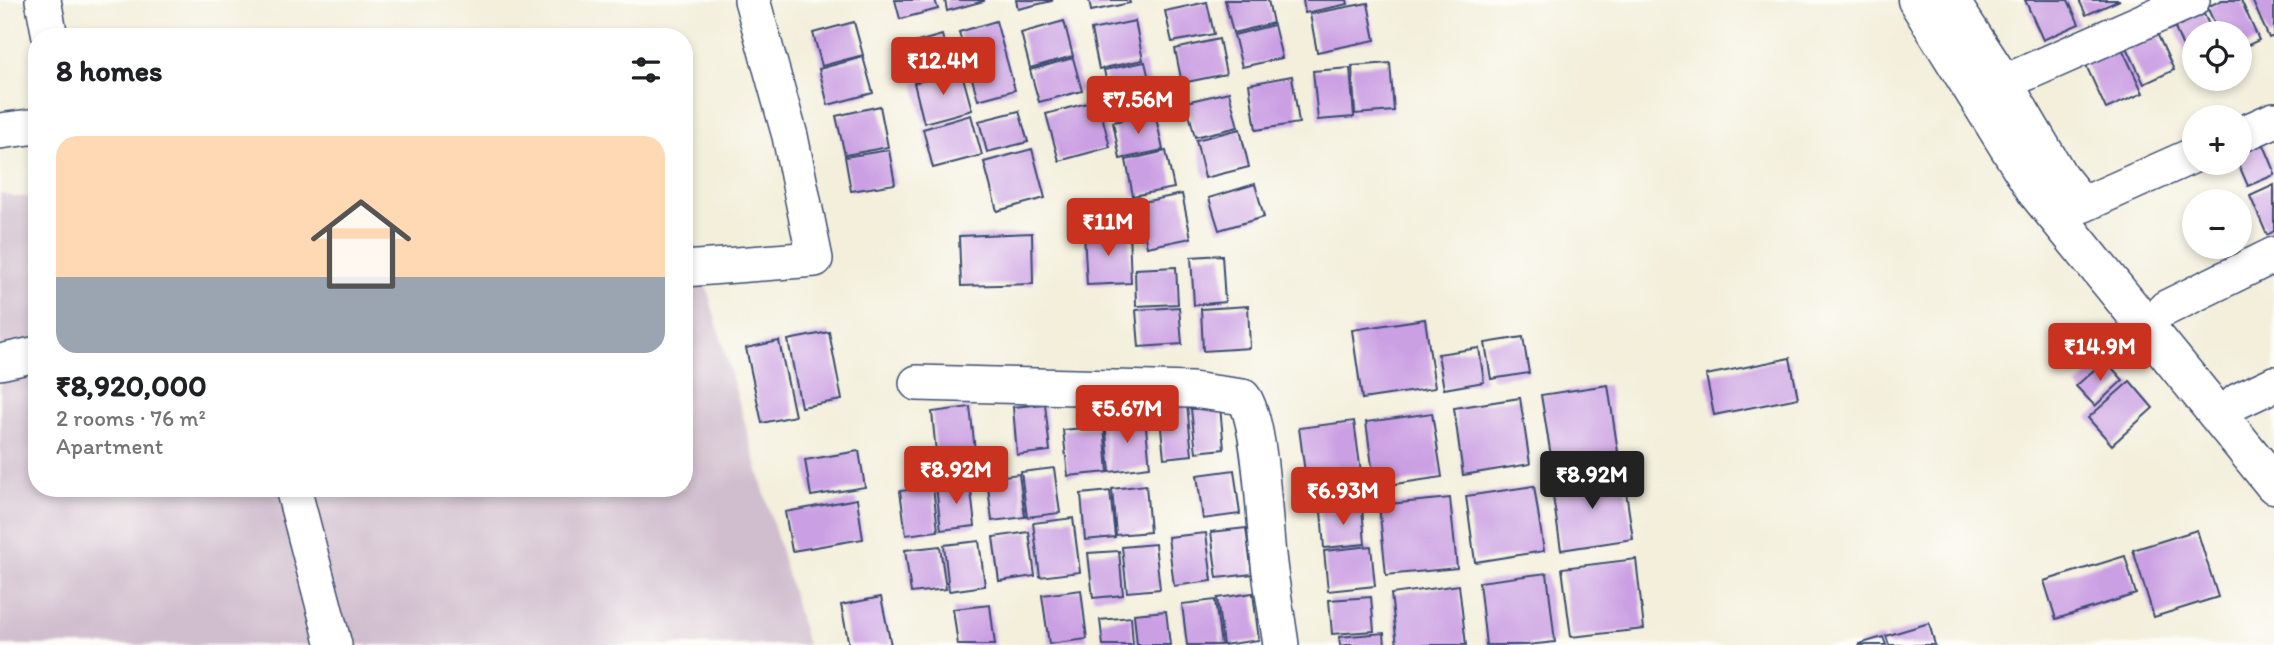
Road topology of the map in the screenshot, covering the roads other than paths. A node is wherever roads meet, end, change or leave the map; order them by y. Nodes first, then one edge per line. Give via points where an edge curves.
1 (43, 0) edge
2 (752, 0) edge
3 (1917, 0) edge
4 (1950, 0) edge
5 (2192, 0) edge
6 (48, 28) edge
7 (2003, 83) junction
8 (2274, 120) edge
9 (28, 127) edge
10 (2252, 130) edge
11 (0, 131) edge
12 (2182, 160) edge
13 (2082, 205) junction
14 (2274, 255) edge
15 (693, 268) edge
16 (2166, 308) junction
17 (28, 356) edge
18 (0, 362) edge
19 (917, 383) dead end
20 (2274, 384) edge
21 (2238, 401) junction
22 (2274, 444) edge
23 (2274, 484) edge
24 (295, 497) edge
25 (334, 645) edge
26 (1281, 645) edge

1 - 6 street
2 - 15 street via 790,136 816,259
3 - 23 main road via 2036,191
4 - 7 main road
5 - 7 street
7 - 13 main road via 2058,176
8 - 10 street
9 - 11 street
12 - 13 street
13 - 16 main road
14 - 16 street
16 - 21 main road
17 - 18 street
19 - 26 street via 1192,390 1243,397 1258,447
20 - 21 street
21 - 22 main road
24 - 25 street

